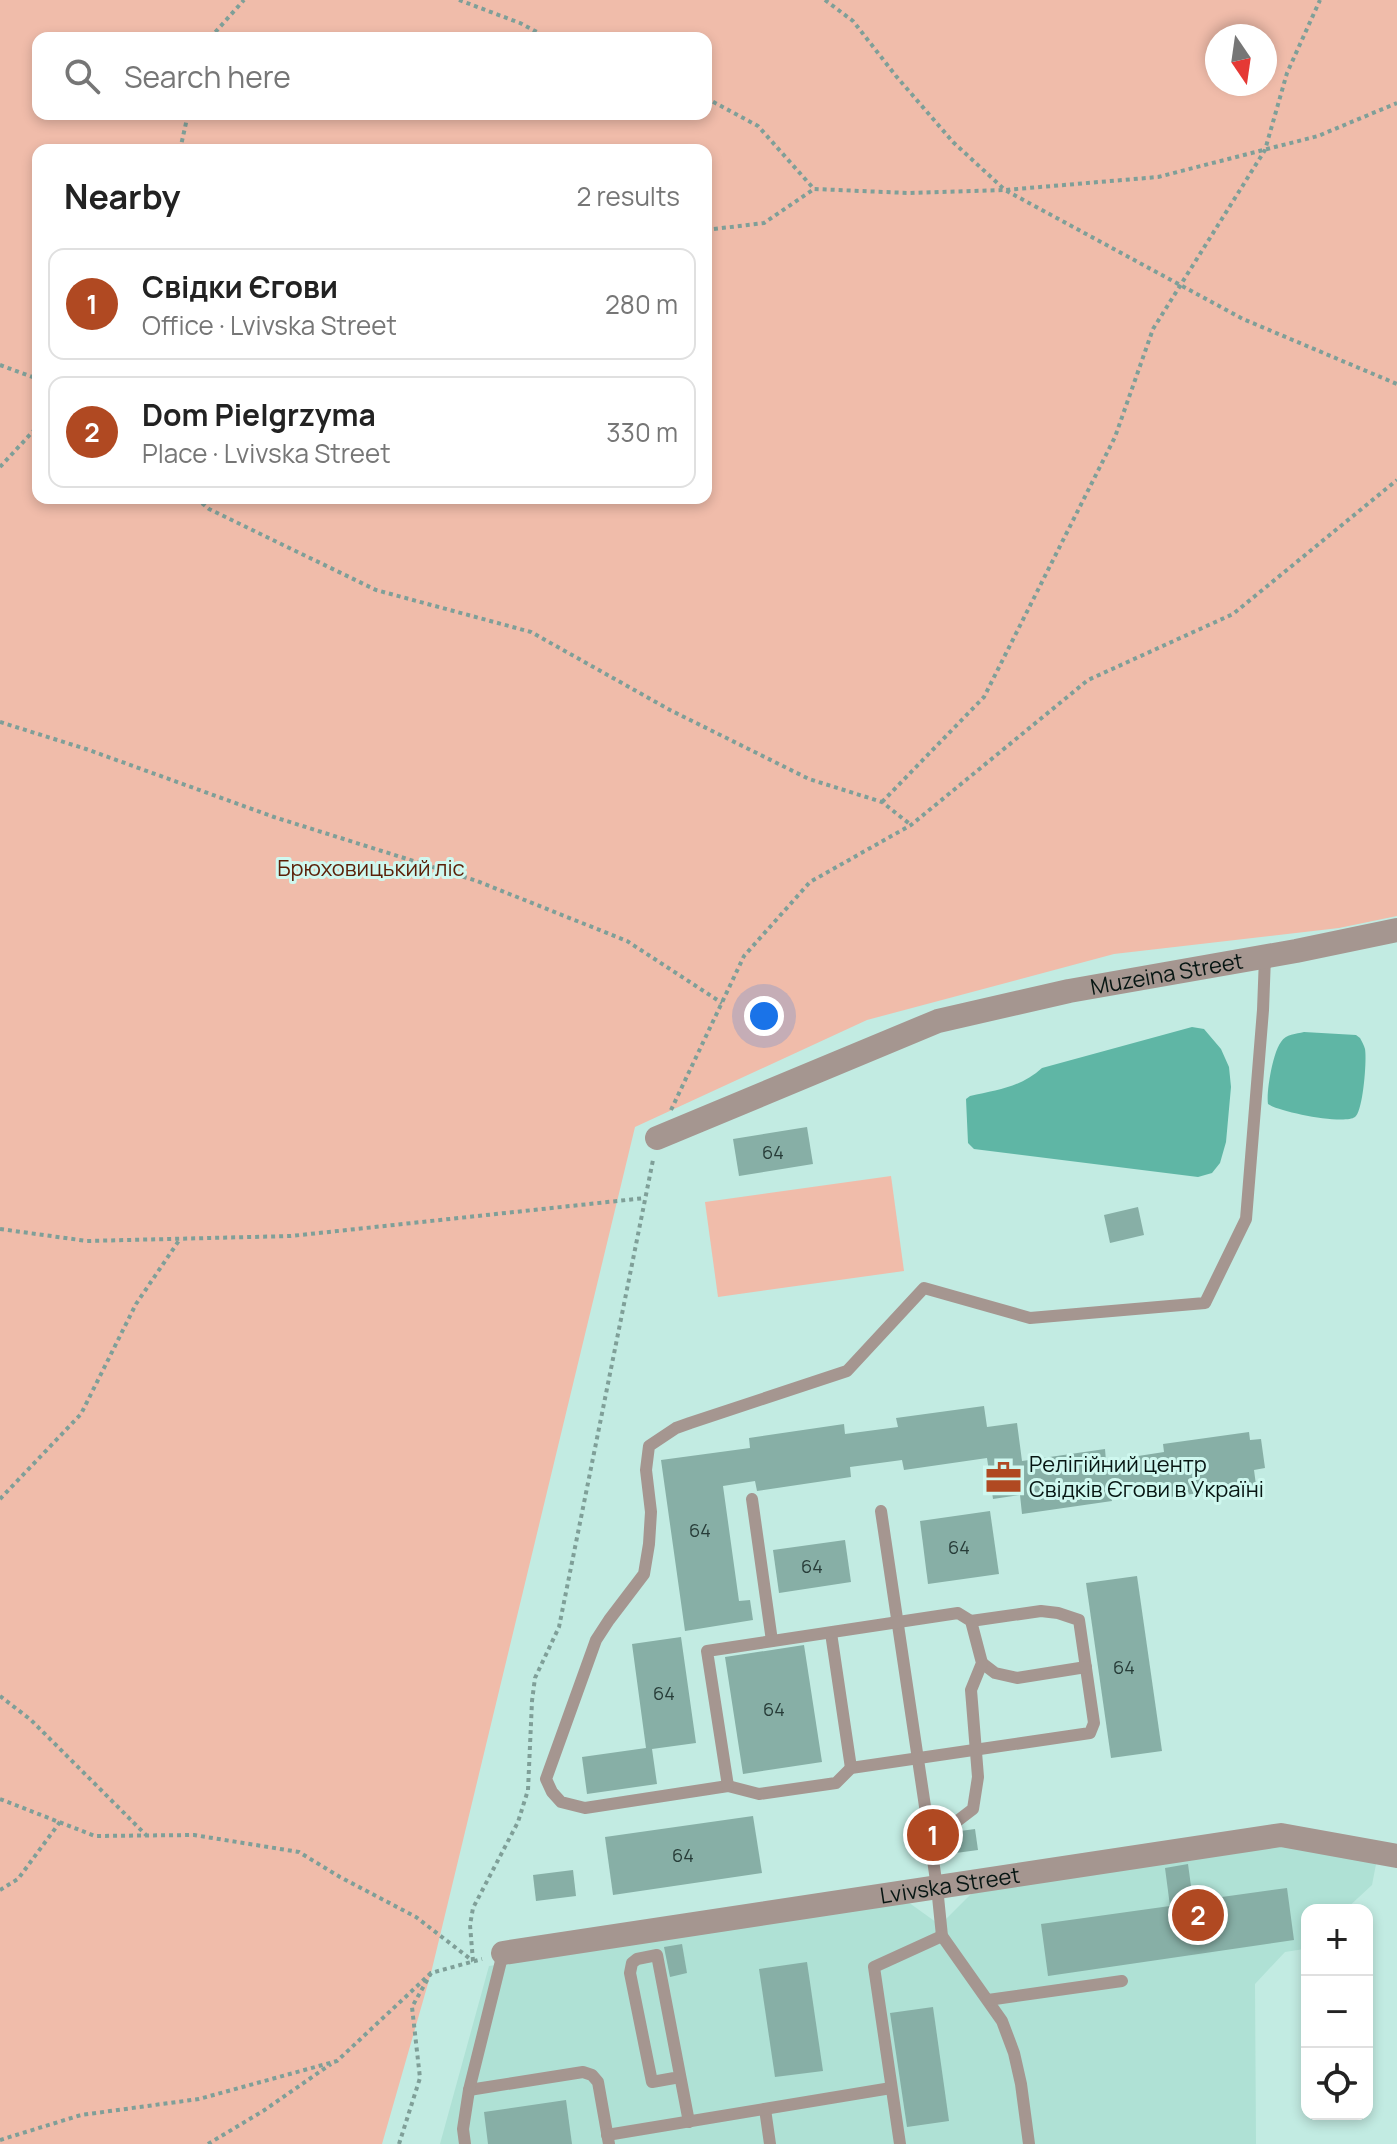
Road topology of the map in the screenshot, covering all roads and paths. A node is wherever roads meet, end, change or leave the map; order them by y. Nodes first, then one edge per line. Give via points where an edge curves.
1 (244, 0) edge
2 (459, 0) edge
3 (825, 0) edge
4 (1320, 0) edge
5 (215, 32) edge
6 (537, 32) edge
7 (712, 101) edge
8 (1397, 103) edge
9 (187, 120) edge
10 (181, 144) edge
11 (1265, 150) junction
12 (814, 189) junction
13 (1005, 190) junction
14 (712, 229) edge
15 (1181, 285) junction
16 (0, 365) edge
17 (32, 377) edge
18 (1397, 384) edge
19 (32, 432) edge
20 (0, 467) edge
21 (1397, 480) edge
22 (203, 504) edge
23 (0, 722) edge
24 (882, 802) junction
25 (911, 825) junction
26 (1397, 930) edge
27 (1265, 957) junction
28 (722, 1003) junction
29 (657, 1138) junction
30 (645, 1198) junction
31 (0, 1229) edge
32 (180, 1239) junction
33 (0, 1499) edge
34 (752, 1499) dead end
35 (881, 1511) dead end
36 (971, 1621) junction
37 (898, 1622) junction
38 (831, 1633) junction
39 (772, 1641) junction
40 (982, 1663) junction
41 (1086, 1667) junction
42 (0, 1696) edge
43 (977, 1751) junction
44 (918, 1760) junction
45 (851, 1768) junction
46 (728, 1786) junction
47 (0, 1799) edge
48 (60, 1822) junction
49 (928, 1826) junction
50 (146, 1835) junction
51 (1397, 1856) edge
52 (937, 1887) junction
53 (0, 1890) edge
54 (652, 1930) junction
55 (942, 1936) junction
56 (503, 1953) junction
57 (657, 1955) junction
58 (473, 1961) junction
59 (431, 1973) junction
60 (1122, 1981) dead end
61 (988, 2000) junction
62 (337, 2061) junction
63 (680, 2077) junction
64 (891, 2088) junction
65 (469, 2090) junction
66 (765, 2109) junction
67 (689, 2122) junction
68 (0, 2140) edge
69 (608, 2140) edge
70 (208, 2144) edge
71 (399, 2144) edge
72 (465, 2144) edge
73 (770, 2144) edge
74 (900, 2144) edge
75 (1029, 2144) edge

1 - 5 path
2 - 6 path
3 - 13 path via 853,21 953,142
4 - 11 path via 1287,73
7 - 12 path via 758,126
8 - 11 path via 1318,136
9 - 10 path
11 - 13 path via 1158,177
11 - 15 path
12 - 13 path
12 - 14 path via 764,223
13 - 15 path
15 - 18 path via 1243,319
15 - 24 path via 1153,329 1115,437 984,697
16 - 17 path
19 - 20 path
21 - 25 path via 1233,614 1088,680
22 - 24 path via 376,590 531,632 809,779
23 - 28 path via 477,881 627,941
24 - 25 path
25 - 28 path via 810,882 744,956
26 - 27 street, Muzeina Street
27 - 29 street, Muzeina Street via 1069,991 938,1021
27 - 46 lane via 1246,1219 1205,1303 1030,1318 924,1288 847,1371 676,1428 649,1446 651,1512 644,1574 596,1640 546,1779 561,1802 585,1808
28 - 29 path
29 - 30 path
30 - 32 path via 291,1236
30 - 58 path via 559,1627 535,1678 528,1790 518,1822 473,1908
31 - 32 path via 87,1241
32 - 33 path via 136,1304 81,1414
34 - 39 lane
35 - 37 lane
36 - 37 lane via 958,1613
36 - 40 lane
36 - 41 lane via 1041,1611 1079,1620
37 - 38 lane
37 - 44 lane
38 - 39 lane
38 - 45 lane
39 - 46 lane via 707,1651
40 - 41 lane via 995,1673 1017,1678
40 - 43 lane via 971,1690
41 - 43 lane via 1094,1723 1090,1733
42 - 50 path
43 - 44 lane
43 - 49 lane via 973,1809 956,1822
44 - 45 lane
44 - 49 lane
45 - 46 lane via 836,1783 759,1794
47 - 48 path
48 - 50 path via 95,1836
48 - 53 path via 18,1879
49 - 52 lane
50 - 58 path via 194,1835 299,1852 416,1917
51 - 52 street, Lvivska Street via 1281,1835
52 - 54 street, Lvivska Street
52 - 55 lane
54 - 56 street, Lvivska Street
54 - 57 lane
55 - 61 lane
55 - 64 lane via 874,1967
56 - 58 path
56 - 65 lane
57 - 63 lane
57 - 63 lane via 637,1959 630,1973 652,2082
58 - 59 path
59 - 62 path
59 - 71 path via 412,2007 420,2078
60 - 61 lane
61 - 75 lane via 1014,2053
62 - 68 path via 199,2099 81,2115
62 - 70 path
63 - 67 lane
64 - 66 lane
64 - 74 lane
65 - 69 lane via 583,2072 592,2075 598,2082
65 - 72 lane
66 - 67 lane
66 - 73 lane
67 - 69 lane

